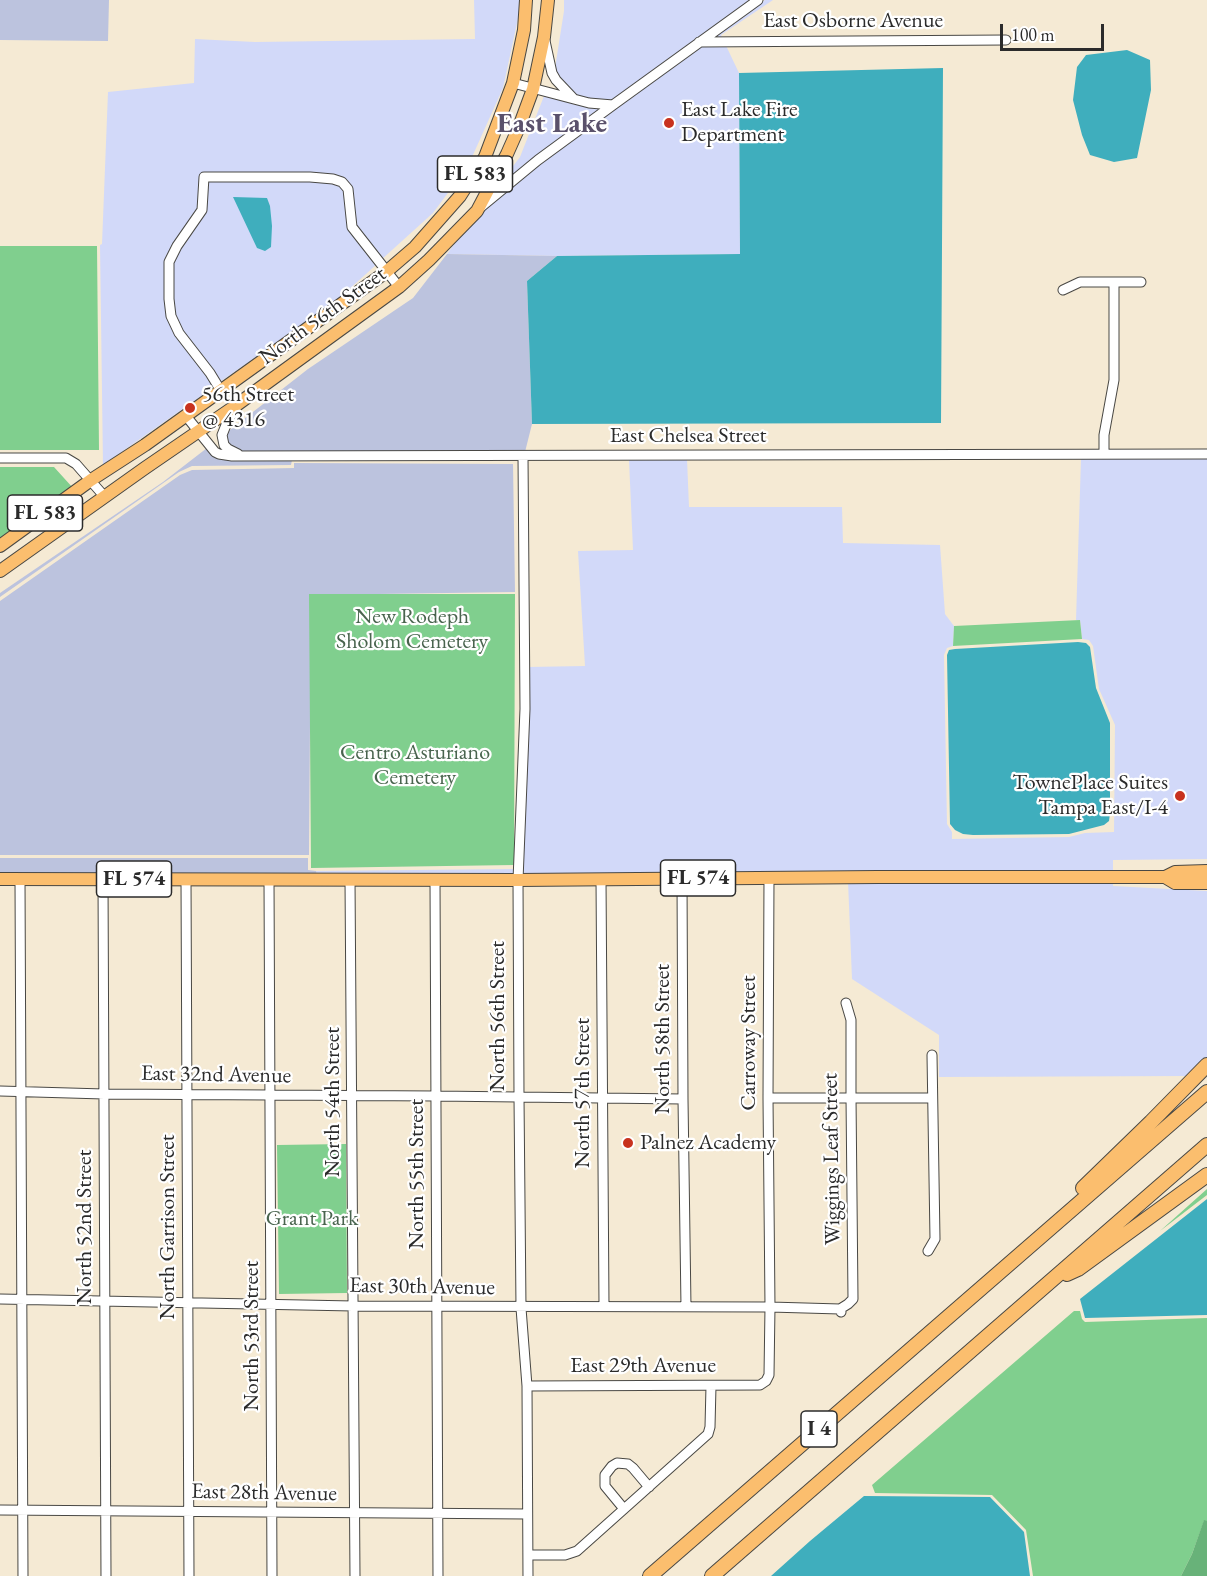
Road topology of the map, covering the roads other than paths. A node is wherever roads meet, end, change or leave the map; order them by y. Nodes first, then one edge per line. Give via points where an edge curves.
1 (526, 0) edge
2 (548, 0) edge
3 (758, 0) edge
4 (544, 38) junction
5 (1006, 40) dead end
6 (699, 42) junction
7 (513, 83) junction
8 (533, 89) junction
9 (574, 99) junction
10 (613, 105) junction
11 (477, 211) junction
12 (386, 272) junction
13 (1141, 282) dead end
14 (1114, 283) junction
15 (399, 287) junction
16 (1063, 290) dead end
17 (221, 391) junction
18 (240, 403) junction
19 (186, 416) junction
20 (198, 432) junction
21 (1104, 454) junction
22 (1207, 454) edge
23 (244, 456) junction
24 (524, 456) junction
25 (0, 458) edge
26 (91, 480) junction
27 (104, 496) junction
28 (0, 546) edge
29 (0, 571) edge
30 (1207, 871) edge
31 (1165, 877) junction
32 (682, 878) junction
33 (769, 878) junction
34 (0, 879) edge
35 (20, 879) junction
36 (103, 879) junction
37 (186, 879) junction
38 (269, 879) junction
39 (350, 879) junction
40 (601, 879) junction
41 (435, 880) junction
42 (518, 880) junction
43 (1207, 883) edge
44 (846, 1004) dead end
45 (932, 1055) dead end
46 (1207, 1065) edge
47 (0, 1091) edge
48 (20, 1091) junction
49 (1207, 1092) edge
50 (104, 1094) junction
51 (186, 1094) junction
52 (270, 1095) junction
53 (353, 1096) junction
54 (436, 1096) junction
55 (519, 1097) junction
56 (768, 1098) junction
57 (851, 1098) junction
58 (932, 1098) junction
59 (603, 1099) junction
60 (683, 1099) junction
61 (1207, 1145) edge
62 (1207, 1174) edge
63 (927, 1251) dead end
64 (988, 1282) junction
65 (1048, 1282) junction
66 (0, 1299) edge
67 (21, 1299) junction
68 (105, 1301) junction
69 (187, 1302) junction
70 (271, 1303) junction
71 (437, 1305) junction
72 (354, 1306) junction
73 (604, 1306) junction
74 (686, 1307) junction
75 (770, 1307) junction
76 (522, 1308) junction
77 (841, 1310) joint
78 (760, 1385) joint
79 (527, 1386) junction
80 (711, 1386) junction
81 (649, 1487) junction
82 (624, 1509) junction
83 (0, 1510) edge
84 (22, 1510) junction
85 (105, 1511) junction
86 (188, 1512) junction
87 (272, 1513) junction
88 (355, 1514) junction
89 (438, 1514) junction
90 (527, 1514) junction
91 (528, 1556) junction
92 (23, 1576) edge
93 (106, 1576) edge
94 (189, 1576) edge
95 (272, 1576) edge
96 (355, 1576) edge
97 (438, 1576) edge
98 (528, 1576) edge
99 (650, 1576) edge
100 (712, 1576) edge

1 - 7 main road, North 56th Street / FL 583
2 - 4 main road, North 56th Street / FL 583
3 - 6 street
4 - 8 main road, North 56th Street / FL 583
4 - 9 street via 552,73
5 - 6 street, East Osborne Avenue
6 - 10 street
7 - 8 street
7 - 12 main road, North 56th Street / FL 583 via 485,157 460,196 416,247
8 - 9 street
8 - 11 main road, North 56th Street / FL 583 via 511,145
9 - 10 street
10 - 11 street
11 - 15 main road, North 56th Street / FL 583
12 - 15 street
12 - 17 main road, North 56th Street / FL 583
12 - 17 street via 352,228 348,189 342,182 310,177 204,177 202,210 170,262 171,316
13 - 14 street
14 - 16 street via 1080,282
14 - 21 street via 1114,380
15 - 18 main road, North 56th Street / FL 583
17 - 19 main road, North 56th Street / FL 583
18 - 20 main road, North 56th Street / FL 583
18 - 23 street via 228,420 222,440 228,449
19 - 20 street, East Chelsea Street
19 - 26 main road, North 56th Street / FL 583
20 - 23 street, East Chelsea Street via 215,452
20 - 27 main road, North 56th Street / FL 583
21 - 22 street, East Chelsea Street
21 - 24 street, East Chelsea Street
23 - 24 street, East Chelsea Street
24 - 42 street, North 56th Street via 525,709
25 - 26 street via 66,458
26 - 27 street
26 - 28 main road, North 56th Street / FL 583
27 - 29 main road, North 56th Street / FL 583
30 - 31 main road, FL 574 via 1175,872
31 - 33 main road, FL 574
31 - 43 main road via 1175,883
32 - 33 main road, FL 574
32 - 40 main road, FL 574
32 - 60 street, North 58th Street
33 - 56 street, Carroway Street
34 - 35 main road, FL 574
35 - 36 main road, FL 574
35 - 48 street
36 - 37 main road, FL 574
36 - 50 street, North 52nd Street
37 - 38 main road, FL 574
37 - 51 street, North Garrison Street
38 - 39 main road, FL 574
38 - 52 street, North 53rd Street
39 - 41 main road, FL 574
39 - 53 street, North 54th Street
40 - 42 main road, FL 574
40 - 59 street, North 57th Street
41 - 42 main road, FL 574
41 - 54 street, North 55th Street
42 - 55 street, North 56th Street
44 - 57 street, Wiggings Leaf Street via 851,1020
45 - 58 street
46 - 64 highway
47 - 48 street, East 32nd Avenue
48 - 50 street, East 32nd Avenue
48 - 67 street
49 - 64 highway, I 4
50 - 51 street, East 32nd Avenue
50 - 68 street, North 52nd Street
51 - 52 street, East 32nd Avenue
51 - 69 street, North Garrison Street
52 - 53 street, East 32nd Avenue
52 - 70 street, North 53rd Street
53 - 54 street, East 32nd Avenue
53 - 72 street, North 54th Street
54 - 55 street, East 32nd Avenue
54 - 71 street, North 55th Street
55 - 59 street, East 32nd Avenue
55 - 76 street, North 56th Street
56 - 57 street
56 - 75 street, Carroway Street
57 - 58 street
57 - 77 street, Wiggings Leaf Street via 853,1299
58 - 63 street via 935,1239
59 - 60 street, East 32nd Avenue
59 - 73 street, North 57th Street
60 - 74 street, North 58th Street
61 - 65 highway, I 4
62 - 65 highway via 1078,1269
64 - 99 highway, I 4
65 - 100 highway, I 4
66 - 67 street, East 30th Avenue
67 - 68 street, East 30th Avenue
67 - 84 street
68 - 69 street, East 30th Avenue
68 - 85 street, North 52nd Street
69 - 70 street, East 30th Avenue
69 - 86 street, North Garrison Street
70 - 72 street, East 30th Avenue
70 - 87 street, North 53rd Street
71 - 72 street, East 30th Avenue
71 - 76 street, East 30th Avenue
71 - 89 street, North 55th Street
72 - 88 street, North 54th Street
73 - 74 street, East 30th Avenue
73 - 76 street, East 30th Avenue
74 - 75 street, East 30th Avenue
75 - 77 street, East 30th Avenue
75 - 78 street, Carroway Street via 769,1375
76 - 79 street, North 56th Street
78 - 80 street, East 29th Avenue
79 - 80 street, East 29th Avenue
79 - 90 street, North 56th Street
80 - 81 street via 708,1434
81 - 82 street
81 - 82 street via 628,1464 612,1466 605,1475 605,1486
82 - 91 street via 577,1551
83 - 84 street, East 28th Avenue
84 - 85 street, East 28th Avenue
84 - 92 street
85 - 86 street, East 28th Avenue
85 - 93 street, North 52nd Street
86 - 87 street, East 28th Avenue
86 - 94 street, North Garrison Street
87 - 88 street, East 28th Avenue
87 - 95 street, North 53rd Street
88 - 89 street, East 28th Avenue
88 - 96 street, North 54th Street
89 - 90 street, East 28th Avenue
89 - 97 street, North 55th Street
90 - 91 street, North 56th Street
91 - 98 street, North 56th Street

